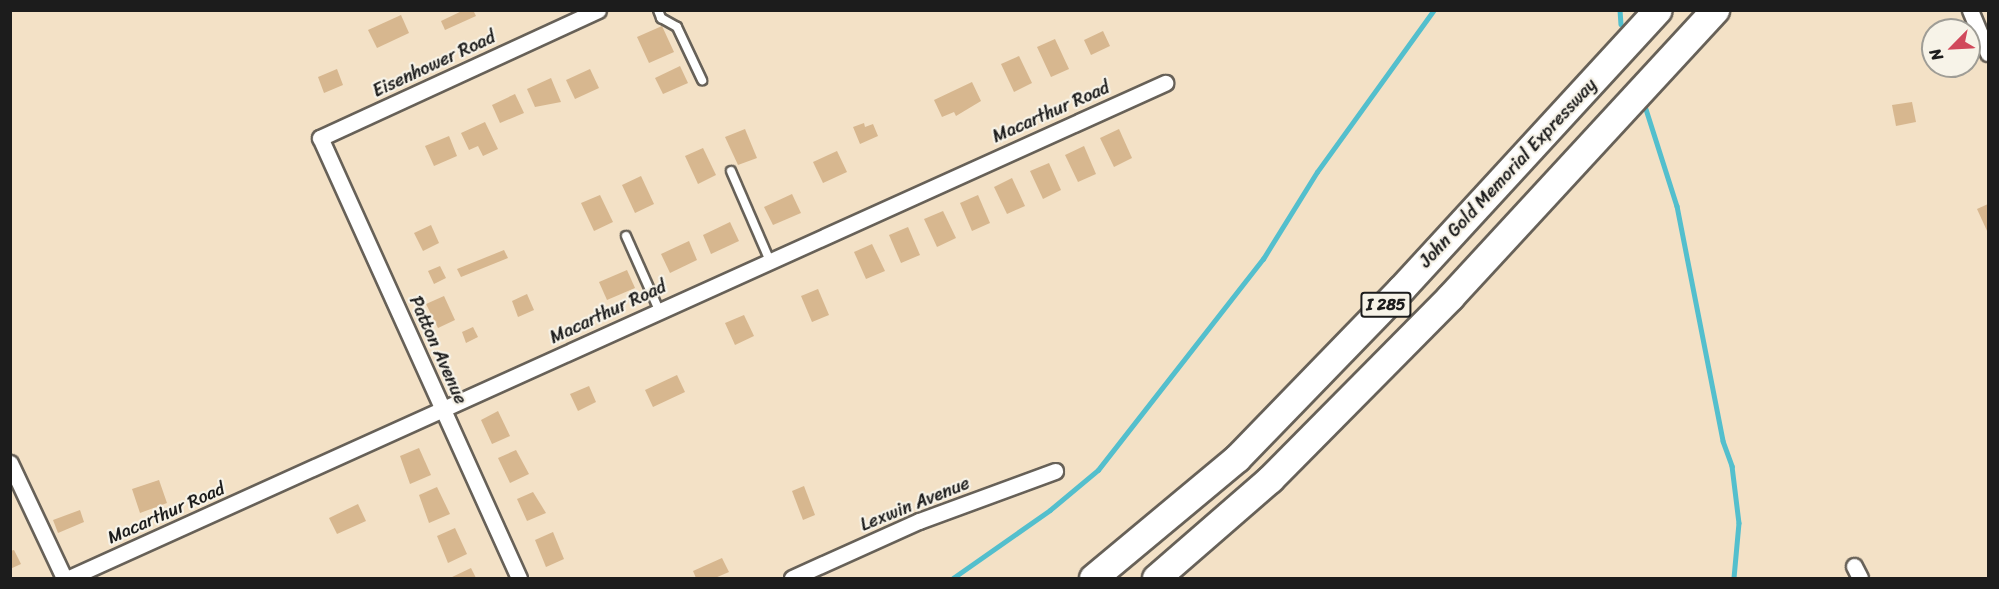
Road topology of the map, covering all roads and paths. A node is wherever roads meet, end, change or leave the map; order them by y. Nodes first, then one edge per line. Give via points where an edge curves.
1 (598, 10) edge
2 (658, 10) edge
3 (1658, 10) edge
4 (1715, 10) edge
5 (1970, 10) edge
6 (1989, 53) edge
7 (702, 80) dead end
8 (1165, 83) dead end
9 (320, 138) joint
10 (731, 171) dead end
11 (626, 236) dead end
12 (769, 259) junction
13 (659, 310) junction
14 (443, 409) junction
15 (10, 463) edge
16 (1055, 471) dead end
17 (64, 579) edge
18 (69, 579) edge
19 (519, 579) edge
20 (792, 579) edge
21 (1093, 579) edge
22 (1155, 579) edge

1 - 9 street, Eisenhower Road
2 - 7 lane via 661,18 677,27
3 - 21 highway, John Gold Memorial Expressway / I 285 via 1401,289 1237,458
4 - 22 highway, I 285 via 1450,297 1270,479
5 - 6 street
8 - 12 street, Macarthur Road
9 - 14 street, Patton Avenue
10 - 12 lane
11 - 13 lane
12 - 13 street, Macarthur Road
13 - 14 street, Macarthur Road
14 - 18 street, Macarthur Road
14 - 19 street, Patton Avenue
15 - 17 street
16 - 20 street, Lexwin Avenue via 919,521

